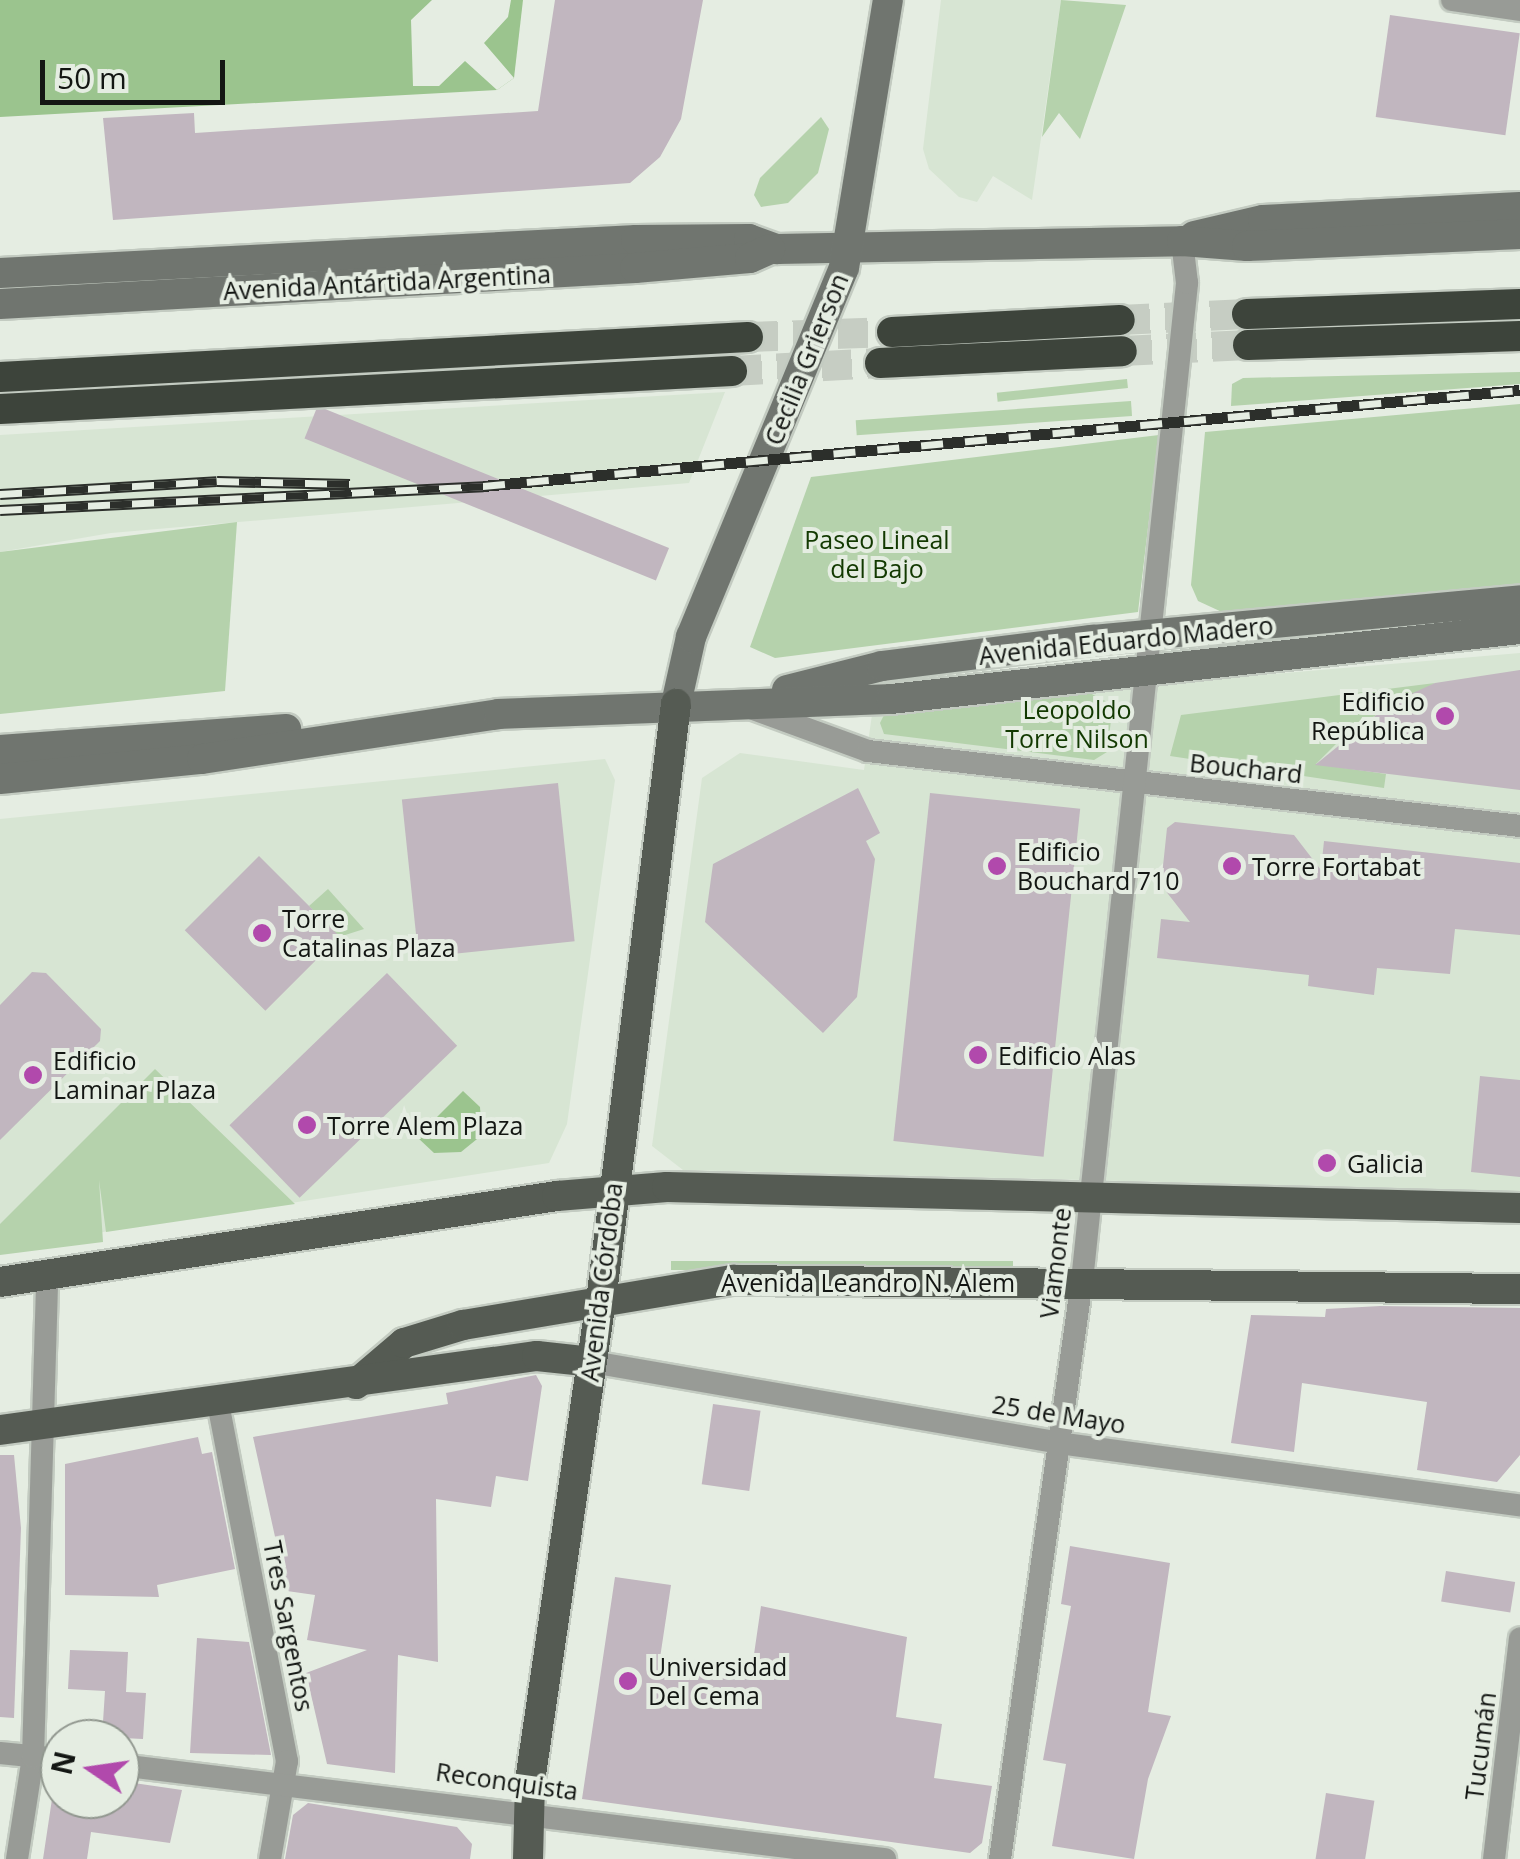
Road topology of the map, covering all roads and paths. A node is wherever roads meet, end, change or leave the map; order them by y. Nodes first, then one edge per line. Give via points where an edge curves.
1 (888, 0) edge
2 (1452, 0) edge
3 (1520, 10) edge
4 (1520, 207) edge
5 (1520, 234) edge
6 (1182, 240) junction
7 (849, 244) junction
8 (772, 248) junction
9 (0, 273) edge
10 (0, 304) edge
11 (1520, 304) edge
12 (1247, 314) tunnel mouth
13 (1120, 320) tunnel mouth
14 (892, 332) tunnel mouth
15 (1520, 336) edge
16 (748, 338) tunnel mouth
17 (1248, 345) tunnel mouth
18 (1122, 351) tunnel mouth
19 (880, 363) tunnel mouth
20 (732, 370) tunnel mouth
21 (0, 377) edge
22 (0, 410) edge
23 (1520, 600) edge
24 (1520, 629) edge
25 (1146, 636) junction
26 (1144, 670) junction
27 (735, 703) junction
28 (676, 704) junction
29 (364, 728) junction
30 (0, 750) edge
31 (0, 779) edge
32 (1133, 783) junction
33 (1520, 826) edge
34 (612, 1190) junction
35 (1090, 1198) junction
36 (1520, 1208) edge
37 (47, 1276) junction
38 (1082, 1281) junction
39 (0, 1282) edge
40 (1520, 1289) edge
41 (601, 1301) junction
42 (592, 1362) junction
43 (356, 1384) junction
44 (218, 1403) junction
45 (40, 1427) junction
46 (0, 1430) edge
47 (1059, 1443) junction
48 (1520, 1505) edge
49 (1520, 1639) edge
50 (0, 1753) edge
51 (34, 1757) junction
52 (40, 1757) edge
53 (140, 1767) edge
54 (289, 1780) junction
55 (529, 1811) junction
56 (17, 1859) edge
57 (270, 1859) edge
58 (528, 1859) edge
59 (885, 1859) edge
60 (1000, 1859) edge
61 (1494, 1859) edge

1 - 7 main road, Cecilia Grierson
2 - 3 street
4 - 6 main road via 1263,220
5 - 6 main road via 1246,246
6 - 7 main road, Avenida Antártida Argentina
6 - 25 street, Viamonte via 1187,283
7 - 8 main road, Avenida Antártida Argentina
7 - 28 main road, Cecilia Grierson via 830,312 691,636
8 - 9 main road, Avenida Antártida Argentina via 749,238 636,240
8 - 10 main road, Avenida Antártida Argentina via 750,258 635,268
11 - 12 highway
13 - 14 highway
15 - 17 highway
16 - 21 highway
18 - 19 highway
20 - 22 highway
23 - 25 main road, Avenida Eduardo Madero
24 - 26 main road, Avenida Eduardo Madero
25 - 26 street, Viamonte
25 - 27 main road, Avenida Eduardo Madero via 882,666
26 - 27 main road, Avenida Eduardo Madero via 891,699
26 - 32 street, Viamonte
27 - 28 main road, Avenida Eduardo Madero
27 - 32 street, Bouchard via 868,751
28 - 29 main road, Avenida Eduardo Madero
28 - 34 main road, Avenida Córdoba
29 - 30 main road, Avenida Eduardo Madero via 192,730
29 - 31 main road, Avenida Eduardo Madero via 202,759
32 - 33 street, Bouchard
32 - 35 street, Viamonte
34 - 35 main road
34 - 37 main road
34 - 41 main road, Avenida Córdoba
35 - 36 main road
35 - 38 street, Viamonte
37 - 39 main road
37 - 45 street
38 - 40 main road, Avenida Leandro N. Alem
38 - 41 main road, Avenida Leandro N. Alem via 733,1280
38 - 47 street, Viamonte
41 - 42 main road, Avenida Córdoba
41 - 43 main road, Avenida Leandro N. Alem via 404,1343
42 - 43 main road via 538,1356
42 - 47 street, 25 de Mayo
42 - 55 main road, Avenida Córdoba
43 - 44 main road
44 - 45 main road
44 - 54 street, Tres Sargentos
45 - 46 main road
45 - 51 street
47 - 48 street, 25 de Mayo
47 - 60 street, Viamonte
49 - 61 street, Tucumán
50 - 51 street
51 - 52 street
51 - 56 street
53 - 54 street, Reconquista
54 - 55 street, Reconquista
54 - 57 street, Tres Sargentos
55 - 58 main road, Avenida Córdoba
55 - 59 street, Reconquista

